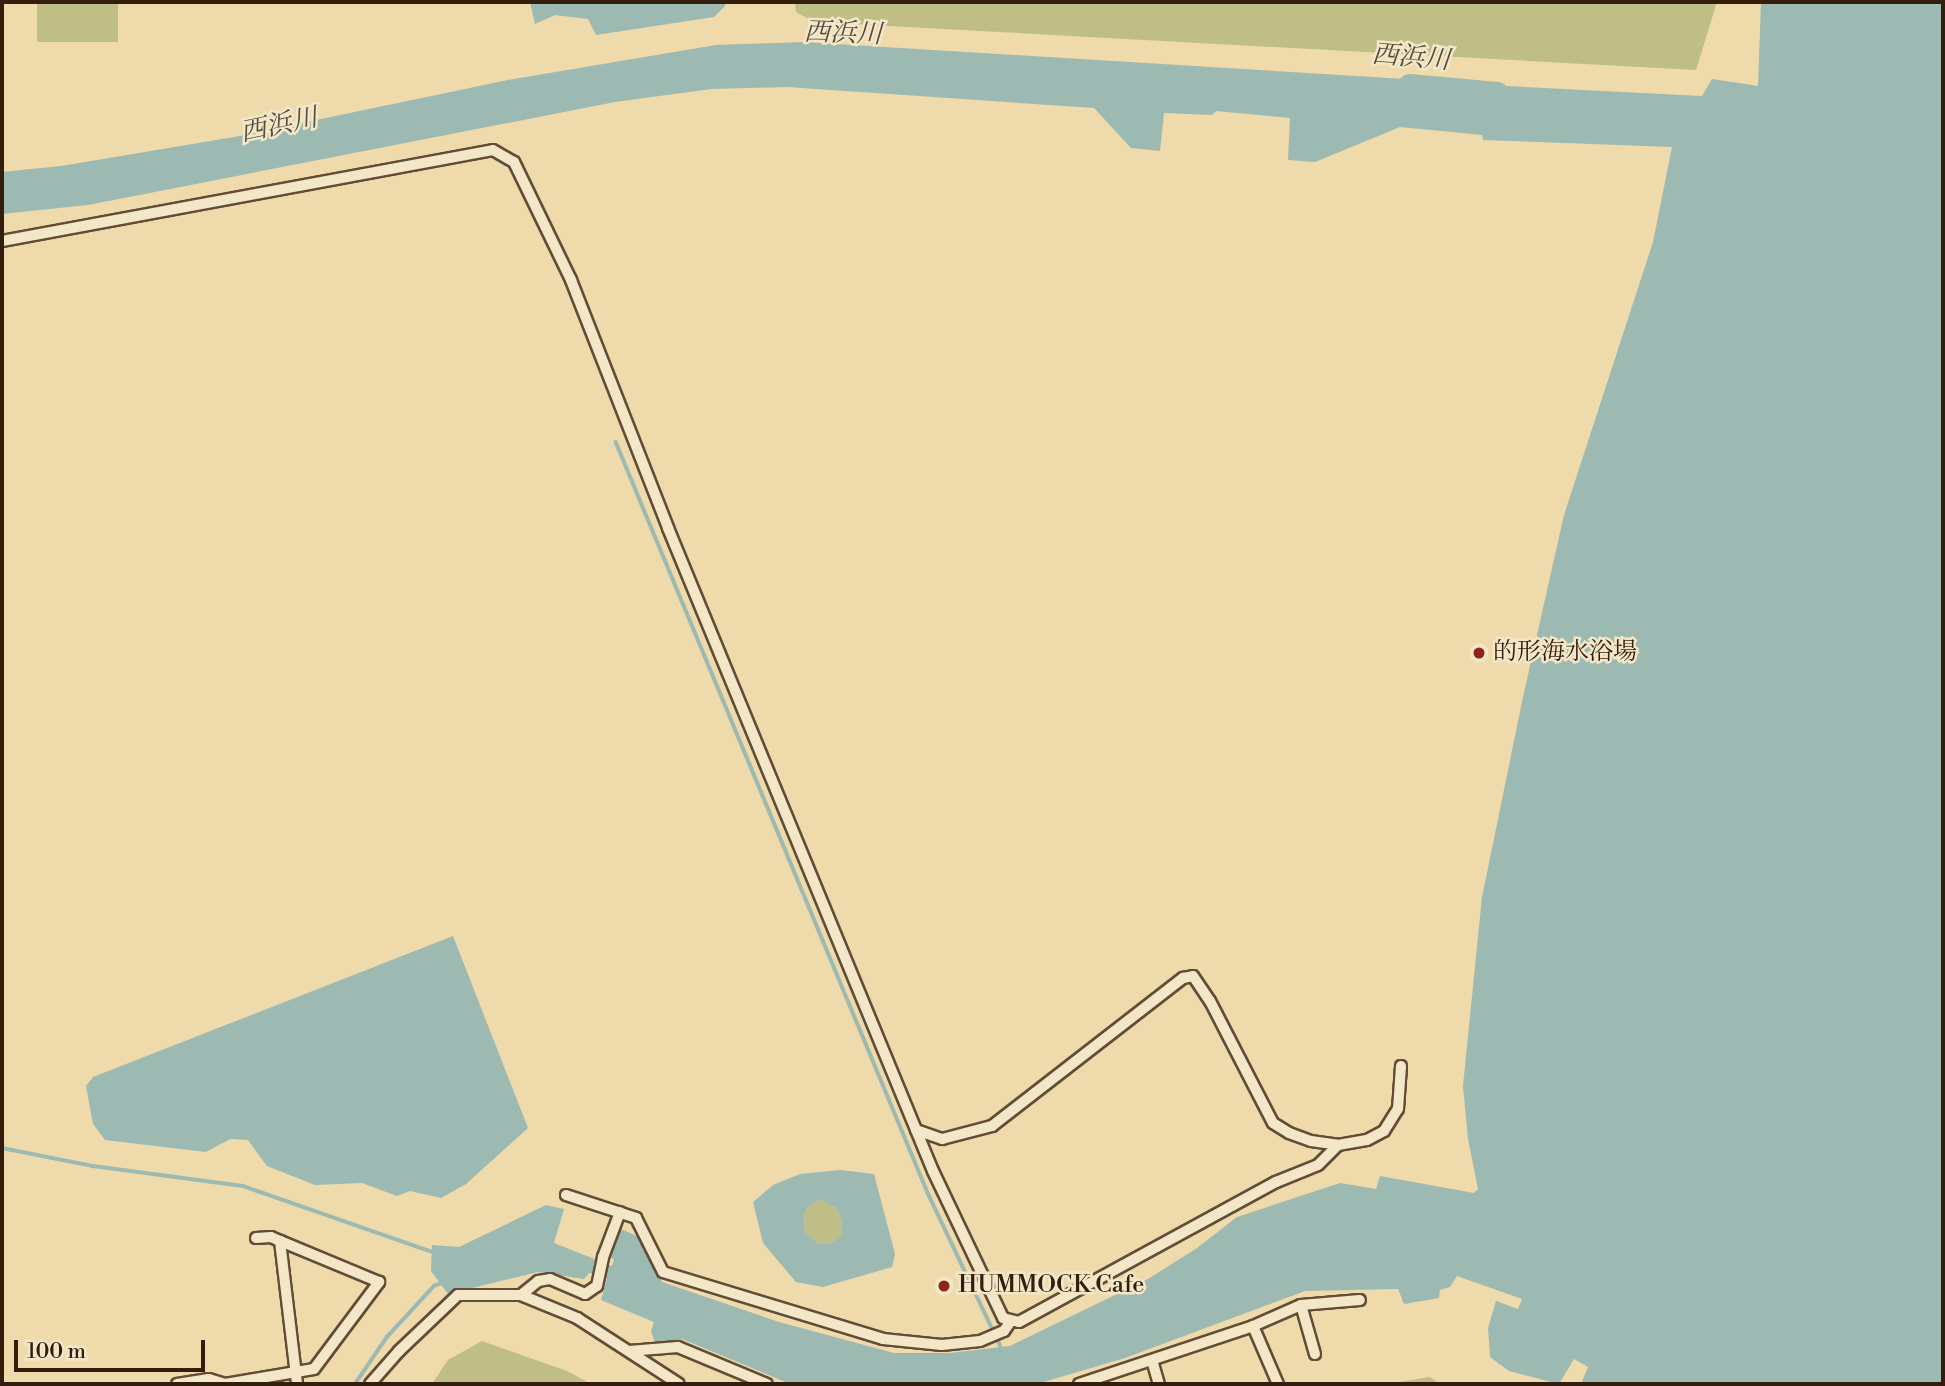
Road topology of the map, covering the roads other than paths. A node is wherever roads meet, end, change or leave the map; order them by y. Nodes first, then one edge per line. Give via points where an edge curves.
1 (2, 241) edge
2 (1401, 1066) dead end
3 (916, 1130) junction
4 (1338, 1145) junction
5 (566, 1195) dead end
6 (620, 1212) junction
7 (256, 1238) dead end
8 (281, 1241) junction
9 (521, 1295) junction
10 (1360, 1300) dead end
11 (1301, 1305) junction
12 (1010, 1322) junction
13 (1253, 1326) junction
14 (629, 1352) junction
15 (1315, 1354) dead end
16 (1152, 1360) junction
17 (295, 1372) junction
18 (1095, 1382) edge
19 (177, 1384) edge
20 (297, 1384) edge
21 (369, 1384) edge
22 (679, 1384) edge
23 (767, 1384) edge
24 (1079, 1384) edge
25 (1159, 1384) edge
26 (1278, 1384) edge

1 - 3 street via 493,150 514,162 571,280
2 - 4 street via 1398,1109 1384,1131 1367,1140
3 - 4 street via 942,1139 992,1126 1170,985 1193,976 1273,1123 1311,1141
3 - 12 street via 1003,1318
4 - 12 street via 1318,1165 1276,1182 1019,1322
5 - 6 street
6 - 9 street via 597,1286 585,1294 550,1279 538,1281
6 - 12 street via 636,1218 663,1272 883,1339 942,1345 980,1341 1004,1331
7 - 8 street
8 - 17 street
8 - 17 street via 379,1282 314,1369
9 - 14 street via 577,1318
9 - 21 street via 458,1295
10 - 11 street
11 - 13 street
11 - 15 street
13 - 16 street
13 - 26 street
14 - 22 street
14 - 23 street via 678,1347
16 - 18 street
16 - 25 street
17 - 19 street via 225,1384 209,1379
17 - 20 street
18 - 24 street

